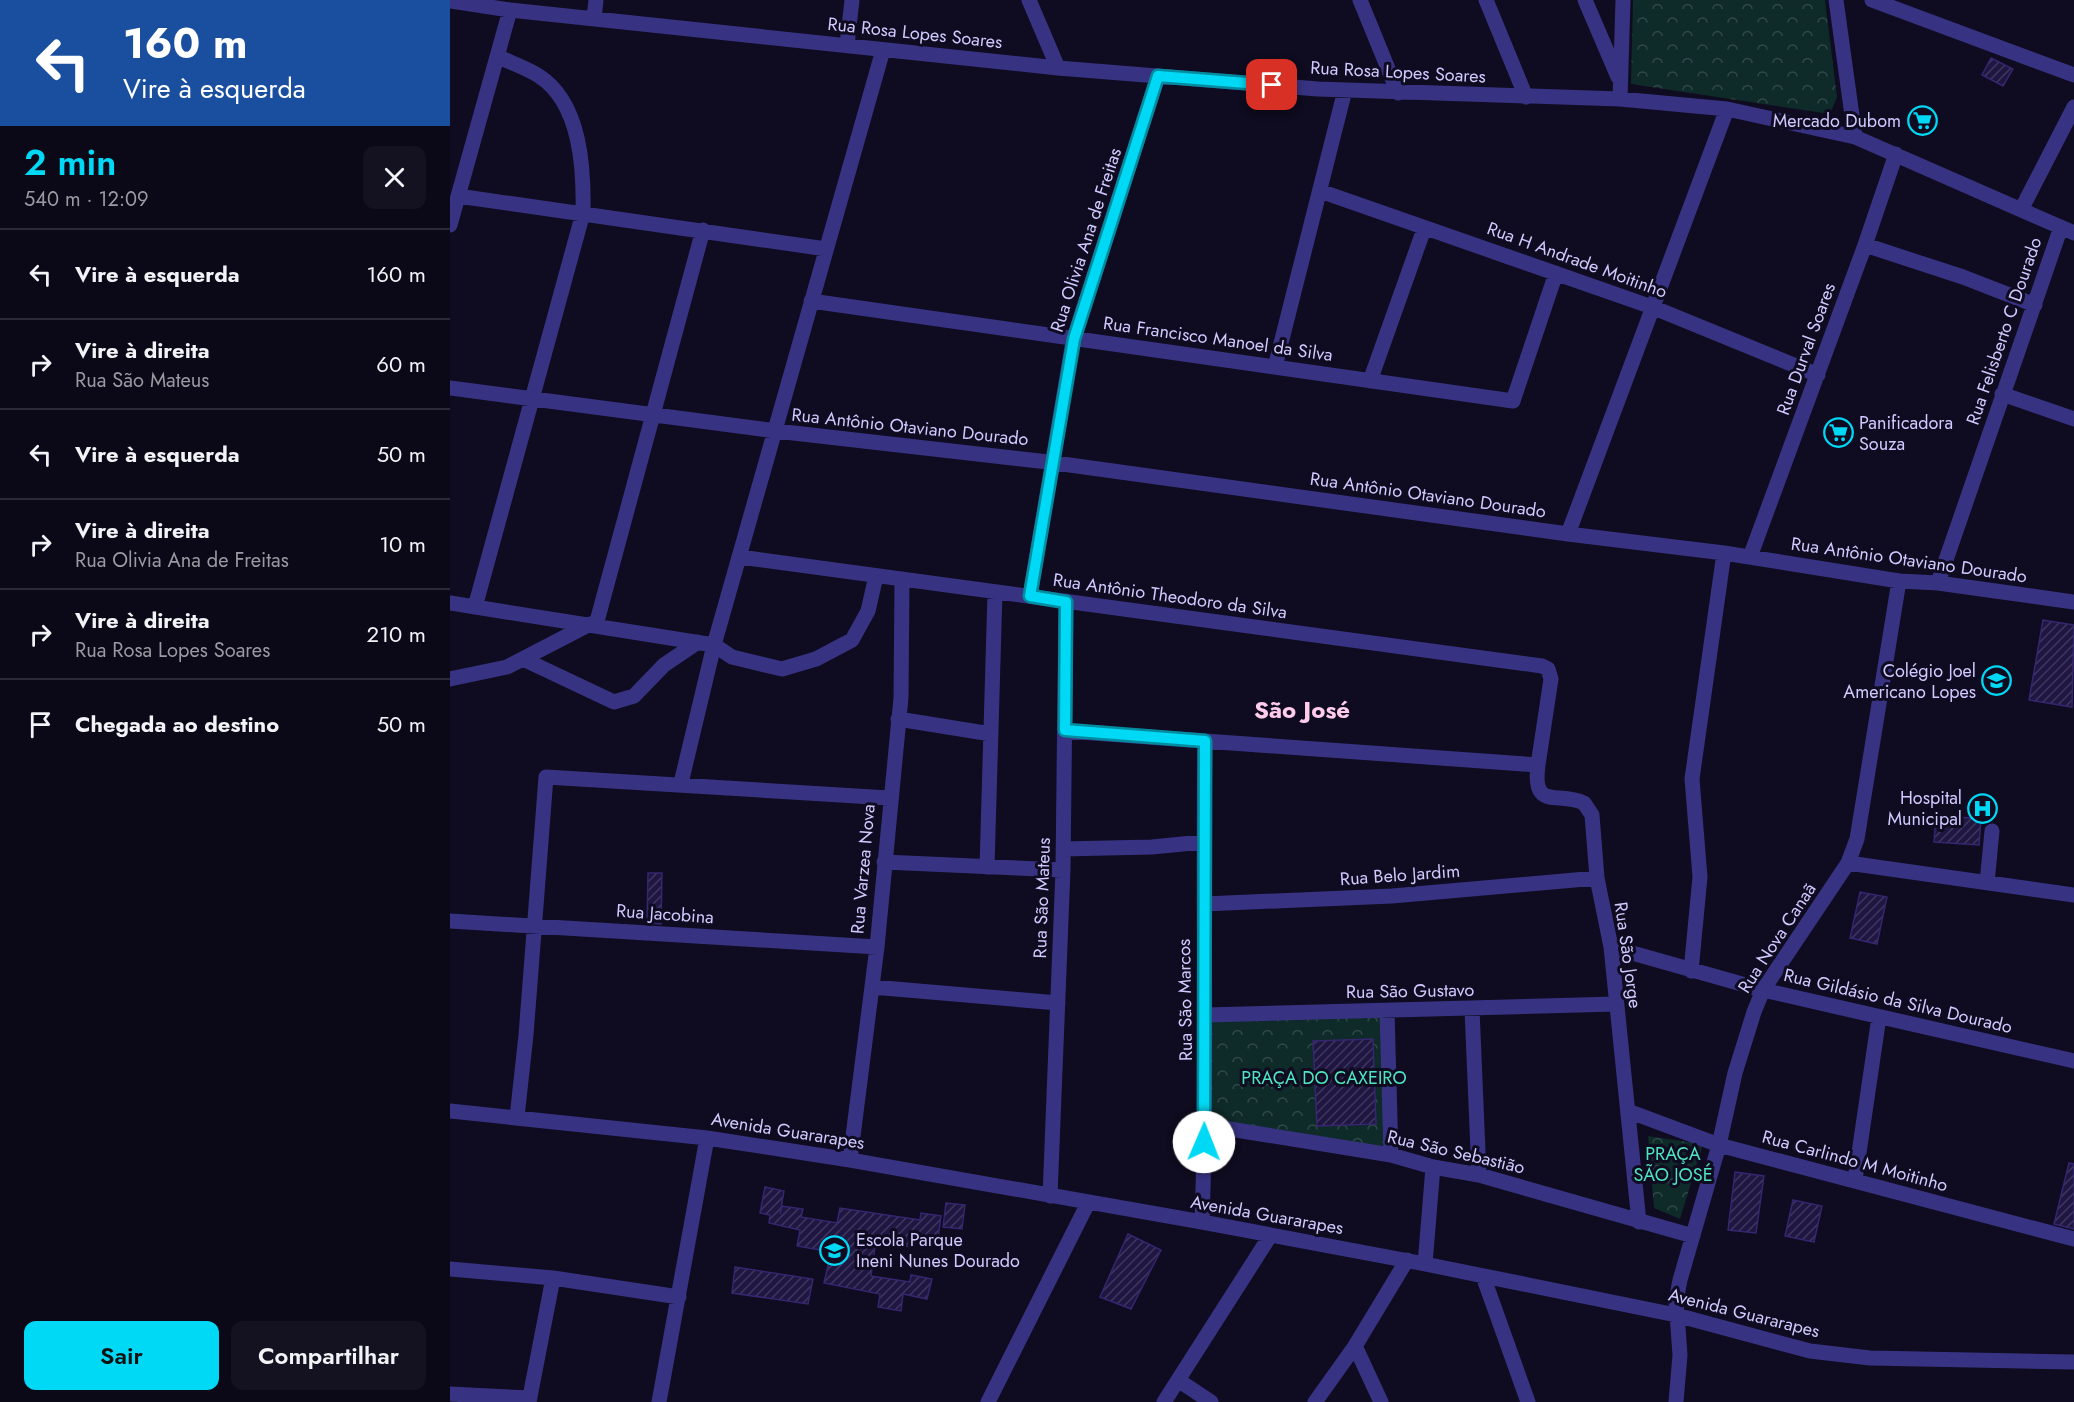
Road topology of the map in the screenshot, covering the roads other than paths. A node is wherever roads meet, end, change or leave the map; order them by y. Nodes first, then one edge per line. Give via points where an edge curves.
1 (596, 0) edge
2 (852, 0) edge
3 (1029, 0) edge
4 (1360, 0) edge
5 (1486, 0) edge
6 (1585, 0) edge
7 (1623, 0) edge
8 (1836, 0) edge
9 (1872, 0) edge
10 (450, 1) edge
11 (510, 10) junction
12 (594, 19) junction
13 (847, 45) junction
14 (883, 50) junction
15 (497, 56) junction
16 (1058, 68) junction
17 (2074, 75) edge
18 (1158, 76) junction
19 (1345, 90) junction
20 (1620, 91) junction
21 (1398, 93) junction
22 (1526, 97) junction
23 (2074, 107) edge
24 (1727, 109) junction
25 (1855, 137) junction
26 (1896, 154) junction
27 (1320, 191) junction
28 (458, 196) junction
29 (2022, 208) junction
30 (583, 213) junction
31 (450, 225) edge
32 (1424, 229) junction
33 (703, 230) junction
34 (2067, 230) edge
35 (1865, 245) junction
36 (826, 249) junction
37 (1556, 273) junction
38 (811, 301) junction
39 (2035, 305) junction
40 (1652, 307) junction
41 (1074, 339) junction
42 (1275, 367) junction
43 (1818, 375) junction
44 (1370, 381) junction
45 (450, 388) edge
46 (2002, 394) junction
47 (532, 399) junction
48 (653, 415) junction
49 (2074, 419) edge
50 (776, 431) junction
51 (1053, 463) junction
52 (1568, 534) junction
53 (1724, 553) junction
54 (740, 557) junction
55 (1750, 557) junction
56 (876, 576) junction
57 (902, 579) junction
58 (1899, 581) junction
59 (1938, 583) junction
60 (995, 592) junction
61 (1030, 596) junction
62 (1066, 602) junction
63 (2074, 602) edge
64 (450, 603) edge
65 (475, 607) junction
66 (593, 624) junction
67 (698, 642) junction
68 (714, 645) junction
69 (523, 659) junction
70 (450, 679) edge
71 (898, 719) junction
72 (1065, 730) junction
73 (991, 734) junction
74 (1205, 741) junction
75 (1538, 765) junction
76 (681, 783) junction
77 (889, 798) junction
78 (1992, 831) dead end
79 (1203, 842) junction
80 (1063, 849) junction
81 (884, 862) junction
82 (1848, 863) junction
83 (987, 867) junction
84 (1063, 870) junction
85 (1598, 878) junction
86 (1987, 883) junction
87 (2074, 895) edge
88 (1204, 904) junction
89 (450, 921) edge
90 (535, 925) junction
91 (876, 947) junction
92 (1611, 947) junction
93 (1691, 971) junction
94 (872, 987) junction
95 (1763, 990) junction
96 (1058, 1003) junction
97 (1616, 1004) junction
98 (1472, 1009) junction
99 (1387, 1011) junction
100 (1206, 1015) junction
101 (1879, 1017) junction
102 (2074, 1061) edge
103 (450, 1111) edge
104 (1628, 1111) junction
105 (517, 1117) junction
106 (1205, 1125) junction
107 (707, 1138) junction
108 (1719, 1145) junction
109 (1391, 1155) junction
110 (850, 1160) junction
111 (1433, 1167) junction
112 (1479, 1175) junction
113 (1855, 1180) junction
114 (1050, 1196) junction
115 (1088, 1203) junction
116 (1202, 1222) junction
117 (1639, 1222) junction
118 (1270, 1236) junction
119 (1693, 1236) junction
120 (2074, 1239) edge
121 (1407, 1260) junction
122 (1425, 1264) junction
123 (450, 1269) edge
124 (1483, 1276) junction
125 (553, 1278) junction
126 (679, 1297) junction
127 (1676, 1315) junction
128 (1355, 1346) junction
129 (2074, 1362) edge
130 (1178, 1380) junction
131 (450, 1394) edge
132 (530, 1400) edge
133 (658, 1402) edge
134 (988, 1402) edge
135 (1164, 1402) edge
136 (1211, 1402) edge
137 (1316, 1402) edge
138 (1381, 1402) edge
139 (1528, 1402) edge
140 (1676, 1402) edge

1 - 12 street
2 - 13 street
3 - 16 street
4 - 21 street
5 - 22 street
6 - 20 street
7 - 20 street
8 - 25 street
9 - 17 street
10 - 11 street, Rua Rosa Lopes Soares
11 - 12 street, Rua Rosa Lopes Soares
11 - 15 street
12 - 13 street, Rua Rosa Lopes Soares
13 - 14 street, Rua Rosa Lopes Soares
14 - 16 street, Rua Rosa Lopes Soares
14 - 36 street
15 - 28 street
15 - 30 street via 541,77 568,112 580,146
16 - 18 street, Rua Rosa Lopes Soares
18 - 19 street, Rua Rosa Lopes Soares
18 - 41 street, Rua Olivia Ana de Freitas
19 - 21 street, Rua Rosa Lopes Soares
19 - 27 street
20 - 22 street, Rua Rosa Lopes Soares
20 - 24 street, Rua Rosa Lopes Soares
21 - 22 street, Rua Rosa Lopes Soares
23 - 29 street
24 - 25 street, Rua Rosa Lopes Soares
24 - 40 street
25 - 26 street, Rua Rosa Lopes Soares
26 - 29 street, Rua Rosa Lopes Soares
26 - 35 street, Rua Durval Soares
27 - 32 street, Rua H Andrade Moitinho
27 - 42 street
28 - 30 street
28 - 31 street
29 - 34 street, Rua Rosa Lopes Soares
30 - 33 street
30 - 47 street
32 - 37 street, Rua H Andrade Moitinho
32 - 44 street
33 - 36 street
33 - 48 street
34 - 39 street, Rua Felisberto C Dourado
35 - 39 street
35 - 43 street, Rua Durval Soares
36 - 38 street
37 - 40 street, Rua H Andrade Moitinho
37 - 44 street, Rua Francisco Manoel da Silva via 1513,401
38 - 41 street, Rua Francisco Manoel da Silva
38 - 50 street
39 - 46 street, Rua Felisberto C Dourado
40 - 43 street, Rua H Andrade Moitinho
40 - 52 street
41 - 42 street, Rua Francisco Manoel da Silva
41 - 51 street, Rua Olivia Ana de Freitas
42 - 44 street, Rua Francisco Manoel da Silva
43 - 55 street, Rua Durval Soares
45 - 47 street, Rua Antônio Otaviano Dourado
46 - 49 street
46 - 59 street, Rua Felisberto C Dourado
47 - 48 street, Rua Antônio Otaviano Dourado
47 - 65 street
48 - 50 street, Rua Antônio Otaviano Dourado
48 - 66 street
50 - 51 street, Rua Antônio Otaviano Dourado
50 - 54 street
51 - 52 street, Rua Antônio Otaviano Dourado
51 - 61 street, Rua Olivia Ana de Freitas
52 - 53 street, Rua Antônio Otaviano Dourado
53 - 55 street, Rua Antônio Otaviano Dourado
53 - 93 street via 1692,779 1700,876
54 - 56 street, Rua Antônio Theodoro da Silva
54 - 68 street
55 - 58 street, Rua Antônio Otaviano Dourado
56 - 57 street, Rua Antônio Theodoro da Silva
56 - 68 street via 868,611 852,640 816,659 782,669 732,657
57 - 60 street, Rua Antônio Theodoro da Silva
57 - 71 street, Rua Varzea Nova
58 - 59 street, Rua Antônio Otaviano Dourado
58 - 82 street, Rua Nova Canaã via 1874,748 1857,839
59 - 63 street, Rua Antônio Otaviano Dourado
60 - 61 street, Rua Antônio Theodoro da Silva
60 - 73 street
61 - 62 street, Rua Antônio Theodoro da Silva
62 - 72 street, Rua São Mateus
62 - 75 street, Rua Antônio Theodoro da Silva via 1542,666 1548,669 1551,679
64 - 65 street
65 - 66 street
66 - 67 street
66 - 69 street
67 - 68 street
67 - 69 street via 664,665 634,696 614,702
68 - 76 street
69 - 70 street via 507,667
71 - 73 street
71 - 77 street, Rua Varzea Nova
72 - 74 street
72 - 80 street, Rua São Mateus
73 - 83 street
74 - 75 street
74 - 79 street, Rua São Marcos
75 - 85 street, Rua São Jorge via 1539,792 1547,797 1580,801 1589,808
76 - 77 street
76 - 90 street via 546,777
77 - 81 street, Rua Varzea Nova
78 - 86 street
79 - 80 street
79 - 88 street, Rua São Marcos
80 - 84 street, Rua São Mateus
81 - 83 street
81 - 91 street, Rua Varzea Nova
82 - 86 street
82 - 95 street, Rua Nova Canaã
83 - 84 street
84 - 96 street, Rua São Mateus
85 - 88 street, Rua Belo Jardim via 1392,896
85 - 92 street, Rua São Jorge
86 - 87 street
88 - 100 street, Rua São Marcos
89 - 90 street, Rua Jacobina
90 - 91 street, Rua Jacobina
90 - 105 street
91 - 94 street, Rua Varzea Nova
92 - 93 street, Rua Gildásio da Silva Dourado
92 - 97 street, Rua São Jorge
93 - 95 street, Rua Gildásio da Silva Dourado
94 - 96 street
94 - 110 street, Rua Varzea Nova
95 - 101 street, Rua Gildásio da Silva Dourado
95 - 108 street, Rua Nova Canaã via 1735,1072
96 - 114 street, Rua São Mateus
97 - 98 street, Rua São Gustavo
97 - 104 street, Rua São Jorge
98 - 99 street, Rua São Gustavo
98 - 112 street
99 - 100 street, Rua São Gustavo
99 - 109 street
100 - 106 street, Rua São Marcos
101 - 102 street, Rua Gildásio da Silva Dourado
101 - 113 street
103 - 105 street, Avenida Guararapes
104 - 108 street, Rua Carlindo M Moitinho
104 - 117 street, Rua São Jorge
105 - 107 street, Avenida Guararapes
106 - 109 street, Rua São Sebastião
106 - 116 street, Rua São Marcos
107 - 110 street, Avenida Guararapes
107 - 126 street
108 - 113 street, Rua Carlindo M Moitinho
108 - 119 street, Rua Nova Canaã
109 - 111 street, Rua São Sebastião
110 - 114 street, Avenida Guararapes
111 - 112 street, Rua São Sebastião
111 - 122 street
112 - 117 street, Rua São Sebastião
113 - 120 street, Rua Carlindo M Moitinho
114 - 115 street, Avenida Guararapes
115 - 116 street, Avenida Guararapes
115 - 134 street
116 - 118 street, Avenida Guararapes
117 - 119 street, Rua São Sebastião
118 - 121 street, Avenida Guararapes
118 - 130 street
119 - 127 street, Rua Nova Canaã via 1680,1280
121 - 122 street, Avenida Guararapes
121 - 128 street
122 - 124 street, Avenida Guararapes
123 - 125 street
124 - 127 street, Avenida Guararapes
124 - 139 street
125 - 126 street
125 - 132 street
126 - 133 street
127 - 129 street, Avenida Guararapes via 1810,1351 1870,1358
127 - 140 street, Rua Nova Canaã via 1680,1355
128 - 137 street
128 - 138 street
130 - 135 street
130 - 136 street
131 - 132 street

